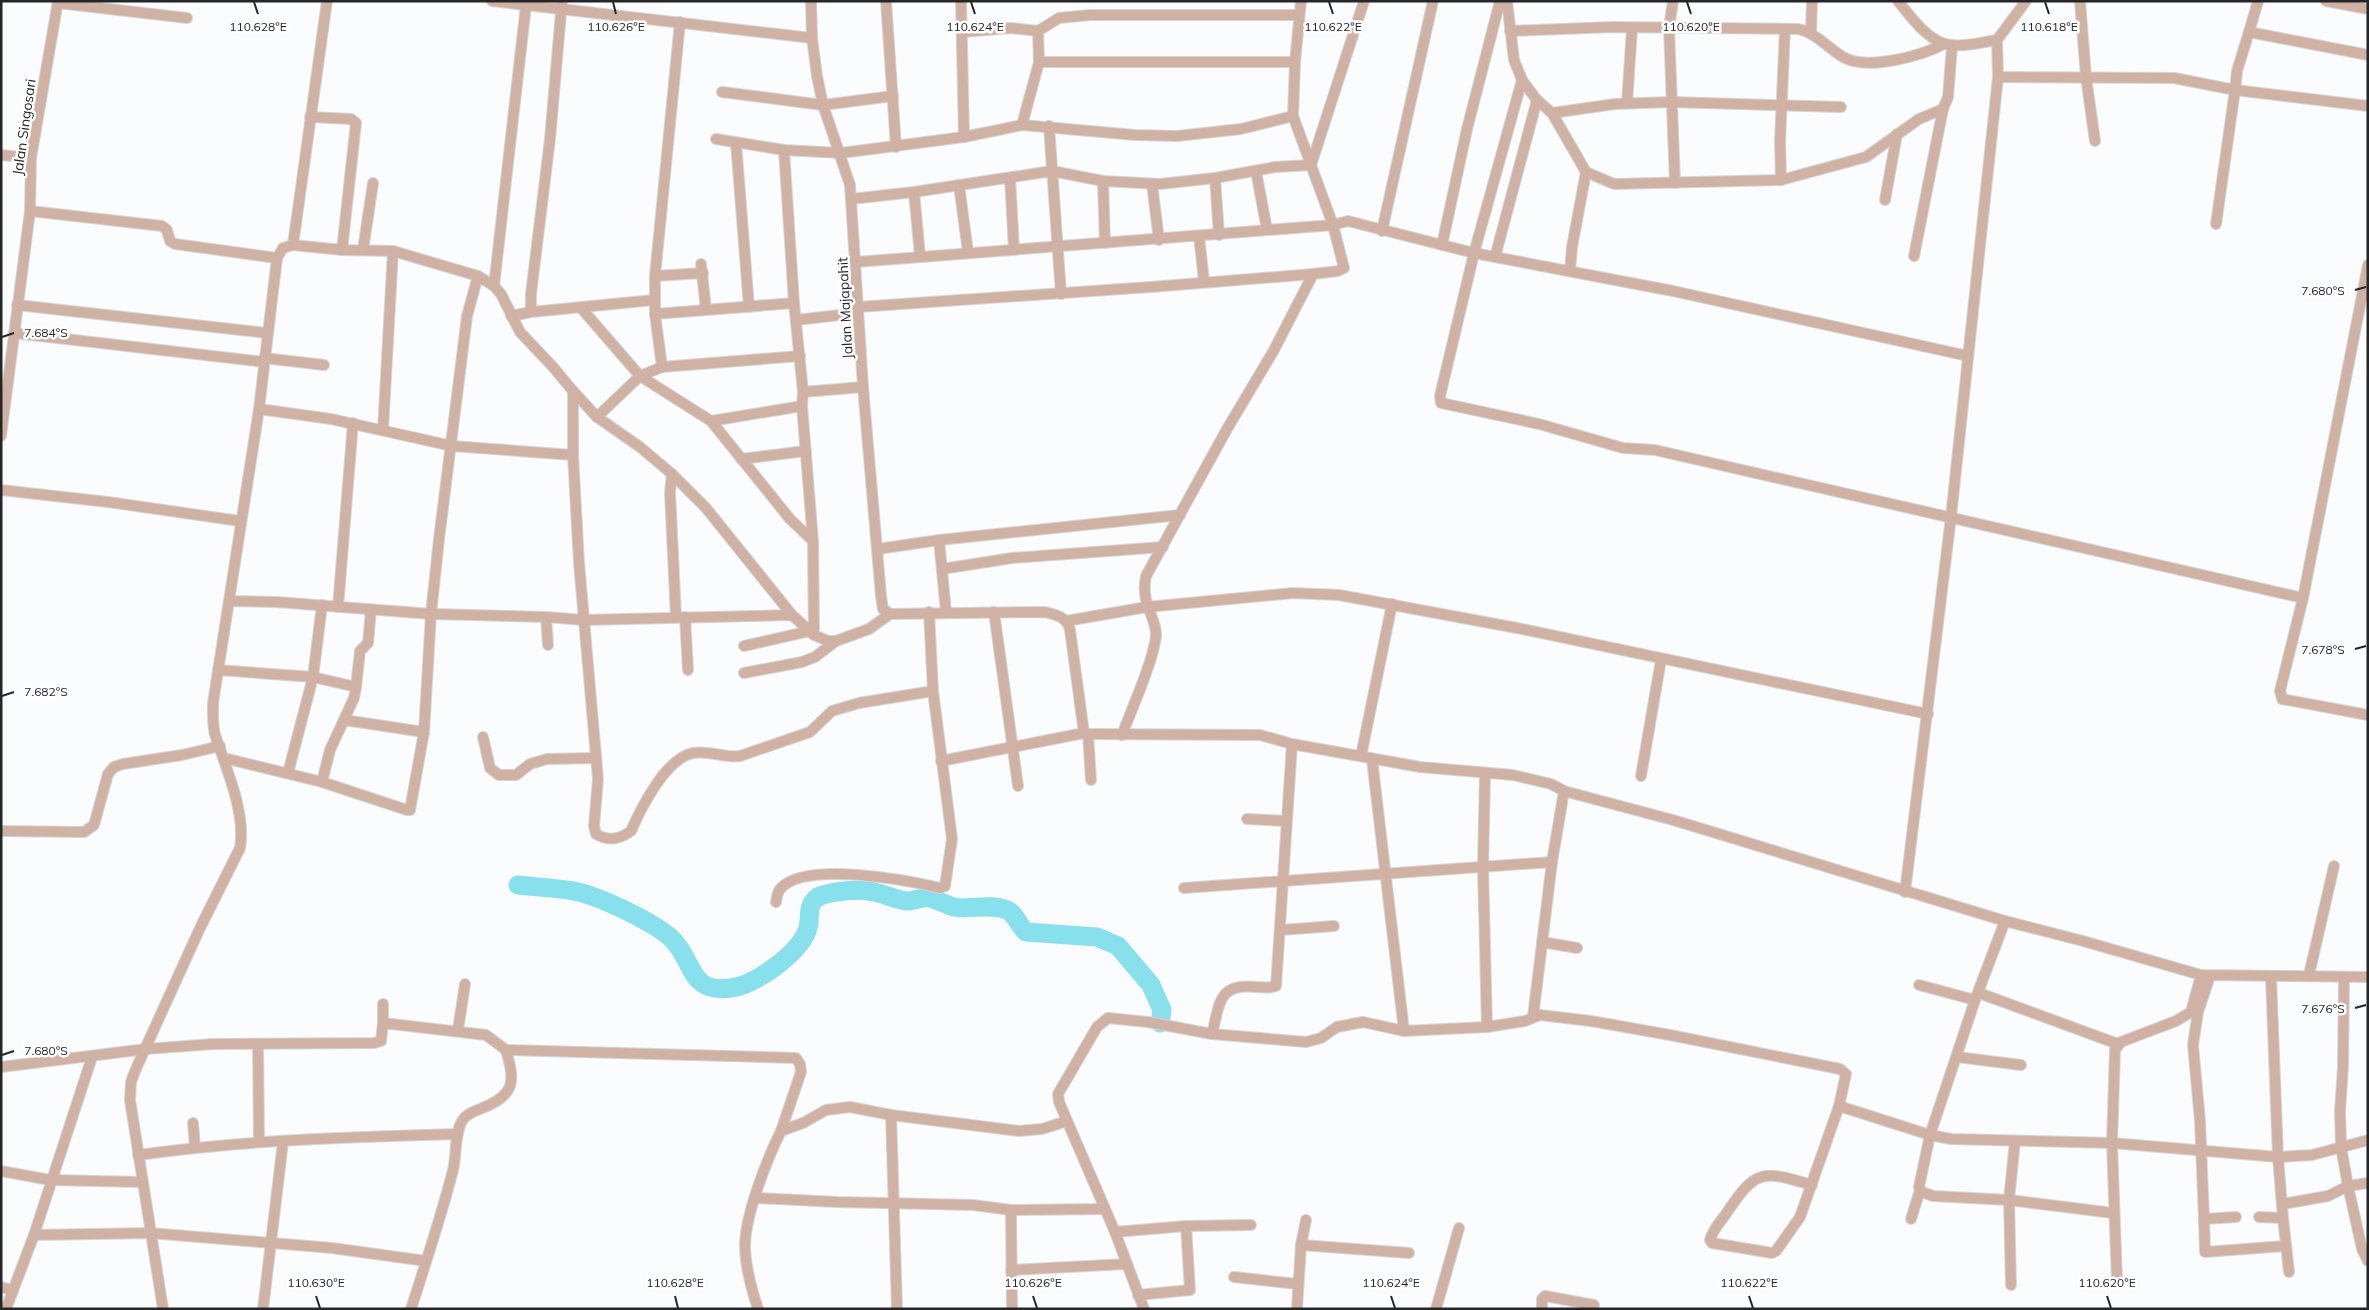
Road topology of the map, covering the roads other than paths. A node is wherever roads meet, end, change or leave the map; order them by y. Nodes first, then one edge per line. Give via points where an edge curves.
1 (327, 1) edge
2 (492, 1) edge
3 (811, 1) edge
4 (886, 1) edge
5 (961, 1) edge
6 (1301, 1) edge
7 (1364, 1) edge
8 (1433, 1) edge
9 (1500, 1) edge
10 (1507, 1) edge
11 (1673, 1) edge
12 (1812, 1) edge
13 (1898, 1) edge
14 (2026, 1) edge
15 (2080, 1) edge
16 (2258, 1) edge
17 (2326, 1) edge
18 (58, 2) edge
19 (526, 5) junction
20 (562, 5) edge
21 (2368, 9) edge
22 (1298, 15) junction
23 (187, 18) dead end
24 (680, 22) junction
25 (1669, 28) junction
26 (1632, 29) junction
27 (1785, 29) junction
28 (1038, 31) junction
29 (1510, 31) junction
30 (962, 32) junction
31 (2249, 32) junction
32 (1811, 33) junction
33 (812, 38) junction
34 (1997, 40) junction
35 (1948, 45) junction
36 (2368, 55) edge
37 (1039, 62) junction
38 (1295, 62) junction
39 (1998, 77) junction
40 (2086, 77) junction
41 (1522, 80) junction
42 (2235, 90) junction
43 (722, 92) dead end
44 (893, 96) junction
45 (1537, 100) junction
46 (1671, 102) junction
47 (1627, 103) junction
48 (823, 104) junction
49 (1782, 104) junction
50 (1841, 106) dead end
51 (2368, 106) edge
52 (1943, 109) junction
53 (1552, 113) junction
54 (1293, 116) junction
55 (310, 117) junction
56 (1022, 125) junction
57 (1049, 126) junction
58 (1897, 134) junction
59 (964, 137) junction
60 (716, 139) dead end
61 (2095, 141) dead end
62 (736, 143) junction
63 (896, 146) junction
64 (784, 150) junction
65 (841, 153) junction
66 (1, 155) edge
67 (31, 158) junction
68 (1311, 165) junction
69 (1052, 171) junction
70 (1256, 171) junction
71 (1586, 172) junction
72 (1010, 178) junction
73 (1215, 178) junction
74 (1782, 180) junction
75 (1103, 181) junction
76 (1675, 182) junction
77 (373, 183) dead end
78 (959, 184) junction
79 (1152, 184) junction
80 (914, 192) junction
81 (851, 199) junction
82 (1885, 200) dead end
83 (30, 211) junction
84 (2216, 224) dead end
85 (1333, 225) junction
86 (1267, 230) junction
87 (1382, 231) junction
88 (1219, 235) junction
89 (1199, 236) junction
90 (1159, 240) junction
91 (1105, 243) junction
92 (293, 245) junction
93 (1442, 245) junction
94 (1058, 247) junction
95 (342, 250) junction
96 (363, 250) junction
97 (393, 250) junction
98 (1014, 250) junction
99 (968, 252) junction
100 (1474, 253) junction
101 (920, 256) junction
102 (1914, 256) dead end
103 (1495, 257) junction
104 (277, 258) junction
105 (856, 262) junction
106 (1570, 271) junction
107 (2367, 271) edge
108 (1313, 274) junction
109 (478, 276) junction
110 (655, 276) junction
111 (1204, 281) junction
112 (494, 286) junction
113 (1061, 294) junction
114 (654, 300) junction
115 (794, 303) junction
116 (17, 305) junction
117 (749, 307) junction
118 (582, 309) junction
119 (706, 310) junction
120 (858, 310) junction
121 (531, 312) junction
122 (655, 314) junction
123 (511, 316) junction
124 (796, 320) junction
125 (14, 333) junction
126 (267, 333) junction
127 (800, 356) junction
128 (1968, 356) junction
129 (264, 360) junction
130 (324, 365) dead end
131 (662, 367) junction
132 (640, 376) junction
133 (863, 386) junction
134 (573, 391) junction
135 (803, 392) junction
136 (802, 406) junction
137 (259, 409) junction
138 (597, 417) junction
139 (711, 421) junction
140 (353, 423) junction
141 (383, 430) junction
142 (1, 436) edge
143 (452, 446) junction
144 (806, 451) junction
145 (573, 455) junction
146 (742, 459) junction
147 (672, 474) junction
148 (1, 490) edge
149 (1180, 515) junction
150 (1951, 517) junction
151 (240, 520) junction
152 (939, 540) junction
153 (813, 541) junction
154 (1163, 547) junction
155 (878, 549) junction
156 (942, 569) junction
157 (2303, 598) junction
158 (229, 600) junction
159 (1392, 604) junction
160 (322, 605) junction
161 (338, 607) junction
162 (1147, 607) junction
163 (371, 610) junction
164 (929, 612) junction
165 (946, 612) junction
166 (994, 612) junction
167 (432, 614) junction
168 (792, 614) junction
169 (890, 614) junction
170 (546, 617) junction
171 (681, 617) junction
172 (584, 620) junction
173 (1066, 621) junction
174 (812, 633) junction
175 (836, 641) junction
176 (548, 646) dead end
177 (744, 646) dead end
178 (1661, 660) junction
179 (218, 670) junction
180 (688, 670) dead end
181 (744, 673) dead end
182 (313, 677) junction
183 (356, 687) junction
184 (933, 691) junction
185 (1928, 714) junction
186 (2368, 715) edge
187 (344, 720) junction
188 (424, 732) junction
189 (1086, 734) junction
190 (1122, 735) junction
191 (483, 737) dead end
192 (1292, 744) junction
193 (220, 746) junction
194 (1012, 748) junction
195 (1361, 756) junction
196 (224, 758) junction
197 (595, 758) junction
198 (1372, 759) junction
199 (941, 762) junction
200 (288, 773) junction
201 (1485, 774) junction
202 (1641, 776) dead end
203 (1091, 780) dead end
204 (322, 782) junction
205 (1018, 786) dead end
206 (1564, 791) junction
207 (1247, 819) dead end
208 (1286, 821) junction
209 (1, 831) edge
210 (1552, 862) junction
211 (1483, 866) junction
212 (2334, 866) dead end
213 (1385, 873) junction
214 (1284, 882) junction
215 (1184, 888) dead end
216 (1905, 892) junction
217 (776, 902) dead end
218 (2004, 921) junction
219 (1334, 926) dead end
220 (1281, 930) junction
221 (1542, 942) junction
222 (1577, 948) dead end
223 (2309, 975) junction
224 (2206, 976) junction
225 (2271, 977) junction
226 (2368, 977) edge
227 (2344, 978) junction
228 (465, 984) dead end
229 (1919, 985) dead end
230 (1977, 996) junction
231 (383, 1004) dead end
232 (1533, 1017) junction
233 (383, 1023) junction
234 (1487, 1027) junction
235 (458, 1030) junction
236 (1404, 1031) junction
237 (1212, 1034) junction
238 (258, 1044) junction
239 (2118, 1044) junction
240 (146, 1049) junction
241 (506, 1050) junction
242 (92, 1057) junction
243 (1957, 1057) junction
244 (2021, 1065) dead end
245 (1, 1067) edge
246 (1839, 1106) junction
247 (891, 1115) junction
248 (1066, 1121) junction
249 (193, 1123) dead end
250 (781, 1131) junction
251 (458, 1134) junction
252 (1930, 1135) junction
253 (2368, 1140) edge
254 (259, 1141) junction
255 (2015, 1141) junction
256 (283, 1142) junction
257 (2112, 1143) junction
258 (195, 1146) junction
259 (2340, 1147) junction
260 (2202, 1151) junction
261 (138, 1154) junction
262 (2278, 1157) junction
263 (1, 1171) edge
264 (50, 1180) junction
265 (141, 1182) junction
266 (2368, 1183) edge
267 (1812, 1184) junction
268 (2348, 1186) junction
269 (1920, 1190) junction
270 (756, 1198) junction
271 (2009, 1200) junction
272 (895, 1202) junction
273 (2282, 1204) junction
274 (1103, 1209) junction
275 (1011, 1210) junction
276 (2113, 1213) junction
277 (2236, 1217) dead end
278 (2258, 1217) dead end
279 (2283, 1218) junction
280 (1911, 1219) dead end
281 (2204, 1219) junction
282 (1306, 1220) dead end
283 (1251, 1225) dead end
284 (1186, 1226) junction
285 (1460, 1228) dead end
286 (1114, 1232) junction
287 (150, 1233) junction
288 (34, 1235) junction
289 (270, 1242) junction
290 (1301, 1246) junction
291 (2285, 1246) junction
292 (1409, 1253) dead end
293 (2368, 1261) edge
294 (426, 1262) junction
295 (1127, 1264) junction
296 (1011, 1270) junction
297 (2289, 1272) dead end
298 (1234, 1277) dead end
299 (2117, 1281) dead end
300 (1298, 1284) junction
301 (2011, 1284) dead end
302 (1, 1287) edge
303 (13, 1290) junction
304 (1138, 1296) junction
305 (1594, 1304) edge
306 (6, 1309) edge
307 (163, 1309) edge
308 (263, 1309) edge
309 (410, 1309) edge
310 (758, 1309) edge
311 (898, 1309) edge
312 (1012, 1309) edge
313 (1144, 1309) edge
314 (1297, 1309) edge
315 (1436, 1309) edge
316 (1542, 1309) edge

1 - 55 street
2 - 19 street
3 - 33 street, Jalan Majapahit
4 - 44 street
5 - 30 street
6 - 22 street
7 - 68 street
8 - 87 street
9 - 93 street via 1467,129
10 - 29 street
11 - 25 street
12 - 32 street
13 - 35 street via 1922,28
14 - 34 street
15 - 40 street
16 - 31 street
17 - 21 street
18 - 23 street
18 - 67 street, Jalan Singosari
19 - 20 street
19 - 112 street
20 - 24 street
20 - 121 street
22 - 28 street via 1064,16
22 - 38 street
24 - 33 street
24 - 110 street
25 - 26 street
25 - 27 street
25 - 46 street
26 - 29 street
26 - 47 street
27 - 32 street
27 - 49 street
28 - 30 street via 1010,28
28 - 37 street
29 - 41 street via 1514,60
30 - 59 street
31 - 36 street
31 - 42 street via 2237,70
32 - 35 street via 1845,59 1858,62 1910,57
33 - 48 street, Jalan Majapahit
34 - 35 street
34 - 39 street
35 - 52 street via 1948,97
37 - 38 street
37 - 56 street
38 - 54 street
39 - 40 street
39 - 128 street
40 - 42 street via 2174,78
40 - 61 street
41 - 45 street
41 - 100 street
42 - 51 street
42 - 84 street
43 - 48 street
44 - 48 street
44 - 63 street
45 - 53 street
45 - 103 street
46 - 47 street
46 - 49 street
46 - 76 street
47 - 53 street
48 - 65 street, Jalan Majapahit
49 - 50 street
49 - 74 street
52 - 58 street via 1919,119
52 - 102 street
53 - 71 street
54 - 57 street via 1240,129 1178,136
54 - 68 street
55 - 92 street
55 - 95 street via 351,119 356,124
56 - 57 street
56 - 59 street
57 - 69 street
58 - 74 street via 1866,157
58 - 82 street
59 - 63 street
60 - 62 street
62 - 64 street
62 - 117 street
63 - 65 street
64 - 65 street
64 - 115 street
65 - 81 street, Jalan Majapahit
66 - 67 street
67 - 83 street, Jalan Singosari
68 - 70 street
68 - 85 street
69 - 72 street
69 - 75 street
69 - 94 street
70 - 73 street
70 - 86 street
71 - 76 street via 1614,184
71 - 106 street
72 - 78 street
72 - 98 street
73 - 79 street
73 - 88 street
74 - 76 street
75 - 79 street
75 - 91 street
77 - 96 street
78 - 80 street
78 - 99 street
79 - 90 street
80 - 81 street
80 - 101 street
81 - 105 street, Jalan Majapahit
83 - 104 street via 162,226 175,244
83 - 116 street, Jalan Singosari
85 - 86 street
85 - 87 street via 1348,221
85 - 108 street via 1344,268
86 - 88 street
87 - 93 street
88 - 89 street
89 - 90 street
89 - 111 street
90 - 91 street
91 - 94 street
92 - 95 street
92 - 104 street via 281,251
93 - 100 street
94 - 98 street
94 - 113 street
95 - 96 street
96 - 97 street
97 - 109 street
97 - 141 street
98 - 99 street
99 - 101 street
100 - 103 street
100 - 150 street via 1440,396 1443,404 1539,424 1623,448 1654,450
101 - 105 street
103 - 106 street
104 - 126 street
105 - 120 street, Jalan Majapahit
106 - 128 street
107 - 157 street
108 - 111 street
108 - 149 street via 1274,350
109 - 112 street
109 - 143 street via 467,316
110 - 114 street
110 - 119 street via 702,269
111 - 113 street
112 - 123 street
113 - 120 street
114 - 118 street
114 - 122 street
115 - 117 street
115 - 124 street
116 - 125 street, Jalan Singosari
116 - 126 street
117 - 119 street
118 - 121 street
118 - 132 street
119 - 122 street
120 - 124 street
120 - 133 street, Jalan Majapahit
121 - 123 street
122 - 131 street
123 - 134 street via 520,332
124 - 127 street
125 - 129 street
125 - 142 street, Jalan Singosari
126 - 129 street
127 - 131 street
127 - 135 street
128 - 150 street
129 - 130 street
129 - 137 street
131 - 132 street
132 - 138 street
132 - 139 street
133 - 135 street
133 - 155 street, Jalan Majapahit
134 - 138 street
134 - 145 street
135 - 136 street
136 - 139 street
136 - 144 street
137 - 140 street
137 - 151 street
138 - 147 street via 640,446
139 - 146 street
140 - 141 street
140 - 161 street
141 - 143 street
143 - 145 street
143 - 167 street
144 - 146 street
144 - 153 street
145 - 172 street
146 - 153 street via 790,519
147 - 168 street via 706,508
147 - 171 street via 670,492
148 - 151 street
149 - 152 street
149 - 154 street
150 - 157 street
150 - 185 street
151 - 158 street
152 - 155 street
152 - 156 street
153 - 174 street
154 - 156 street via 1012,558
154 - 162 street via 1146,576 1144,594
155 - 169 street, Jalan Majapahit via 882,610
156 - 165 street
157 - 186 street via 2280,691 2282,699
158 - 160 street
158 - 179 street
159 - 162 street via 1339,595 1293,593
159 - 178 street
159 - 195 street
160 - 161 street
160 - 182 street
161 - 163 street
162 - 173 street
162 - 190 street via 1156,636
163 - 167 street
163 - 183 street via 368,643 360,651
164 - 165 street
164 - 169 street
164 - 184 street
165 - 166 street
166 - 173 street via 1045,612
166 - 194 street
167 - 170 street
167 - 188 street
168 - 171 street
168 - 174 street
169 - 175 street via 870,629
170 - 172 street
170 - 176 street
171 - 172 street
171 - 180 street
172 - 197 street
173 - 189 street
174 - 175 street via 828,641
174 - 177 street
175 - 181 street via 815,657 802,662
178 - 185 street
178 - 202 street
179 - 182 street
179 - 193 street via 213,726
182 - 183 street
182 - 200 street
183 - 187 street
184 - 197 street via 859,703 832,711 810,732 740,756 697,753 683,756 655,783 631,831 612,840 596,834 594,826 598,780
184 - 199 street
185 - 216 street
187 - 188 street
187 - 204 street via 330,750
188 - 204 street via 411,808 407,810
189 - 190 street
189 - 194 street
189 - 203 street
190 - 192 street via 1251,734
191 - 197 street via 490,768 499,775 516,775 530,764 546,759
192 - 195 street
192 - 208 street
193 - 196 street
193 - 209 street via 114,767 108,774 90,830
194 - 199 street
194 - 205 street
195 - 198 street
196 - 200 street
196 - 240 street via 241,822 240,848
198 - 201 street
198 - 213 street
199 - 217 street via 952,839 945,886 940,888 870,875 835,874 786,884 778,892
200 - 204 street
201 - 206 street via 1528,778
201 - 211 street
206 - 210 street
206 - 216 street via 1672,820
207 - 208 street
208 - 214 street
210 - 211 street
210 - 221 street
211 - 213 street
211 - 234 street
212 - 223 street
213 - 214 street
213 - 236 street
214 - 215 street
214 - 220 street
216 - 218 street
218 - 224 street
218 - 230 street
219 - 220 street
220 - 237 street via 1276,986 1229,989 1221,1002
221 - 222 street
221 - 232 street
223 - 225 street
223 - 227 street
224 - 225 street
224 - 239 street via 2192,1012
224 - 260 street via 2193,1045
225 - 262 street
226 - 227 street
227 - 259 street
228 - 235 street
229 - 230 street
230 - 239 street
230 - 243 street
231 - 233 street
232 - 234 street
232 - 246 street via 1591,1021 1840,1069 1846,1074
233 - 235 street
233 - 238 street via 382,1038 377,1042
234 - 236 street
235 - 241 street via 486,1035
236 - 237 street via 1363,1022 1337,1027 1321,1038 1306,1042
237 - 248 street via 1108,1018 1097,1027 1058,1094
238 - 240 street
238 - 254 street
239 - 257 street via 2114,1059
240 - 242 street
240 - 261 street via 130,1089
241 - 250 street via 796,1058 801,1072
241 - 251 street via 512,1072 510,1089 485,1107 466,1115
242 - 245 street
242 - 264 street
243 - 244 street
243 - 252 street
246 - 252 street
246 - 267 street
247 - 248 street via 1019,1131 1042,1129
247 - 250 street via 838,1107
247 - 272 street
248 - 274 street
249 - 258 street
250 - 270 street via 765,1166
251 - 256 street
251 - 294 street via 454,1164
252 - 255 street via 1951,1139
252 - 269 street via 1918,1185
253 - 259 street
254 - 256 street
254 - 258 street
255 - 257 street
255 - 271 street
256 - 289 street
257 - 260 street
257 - 276 street
258 - 261 street
259 - 262 street via 2312,1155
259 - 268 street
260 - 262 street
260 - 281 street
261 - 265 street
262 - 273 street
263 - 264 street
264 - 265 street
264 - 288 street
265 - 287 street
266 - 268 street
267 - 267 street via 1800,1217 1776,1251 1768,1253 1710,1240 1739,1195 1753,1180 1783,1176
268 - 273 street via 2328,1196
268 - 293 street via 2362,1249
269 - 271 street via 1933,1196
269 - 280 street
270 - 272 street
270 - 310 street via 745,1246
271 - 276 street
271 - 301 street
272 - 275 street
272 - 311 street
273 - 279 street
274 - 275 street
274 - 286 street
275 - 296 street
276 - 299 street
277 - 281 street
278 - 279 street
279 - 291 street
281 - 291 street via 2205,1252
282 - 290 street
283 - 284 street
284 - 286 street
284 - 304 street via 1190,1290
285 - 315 street
286 - 295 street
287 - 288 street
287 - 289 street
287 - 307 street
288 - 303 street
289 - 294 street
289 - 308 street
290 - 292 street
290 - 300 street
291 - 297 street
294 - 309 street
295 - 296 street
295 - 304 street
296 - 312 street
298 - 300 street
300 - 314 street
302 - 303 street
303 - 306 street
304 - 313 street
305 - 316 street via 1545,1296

